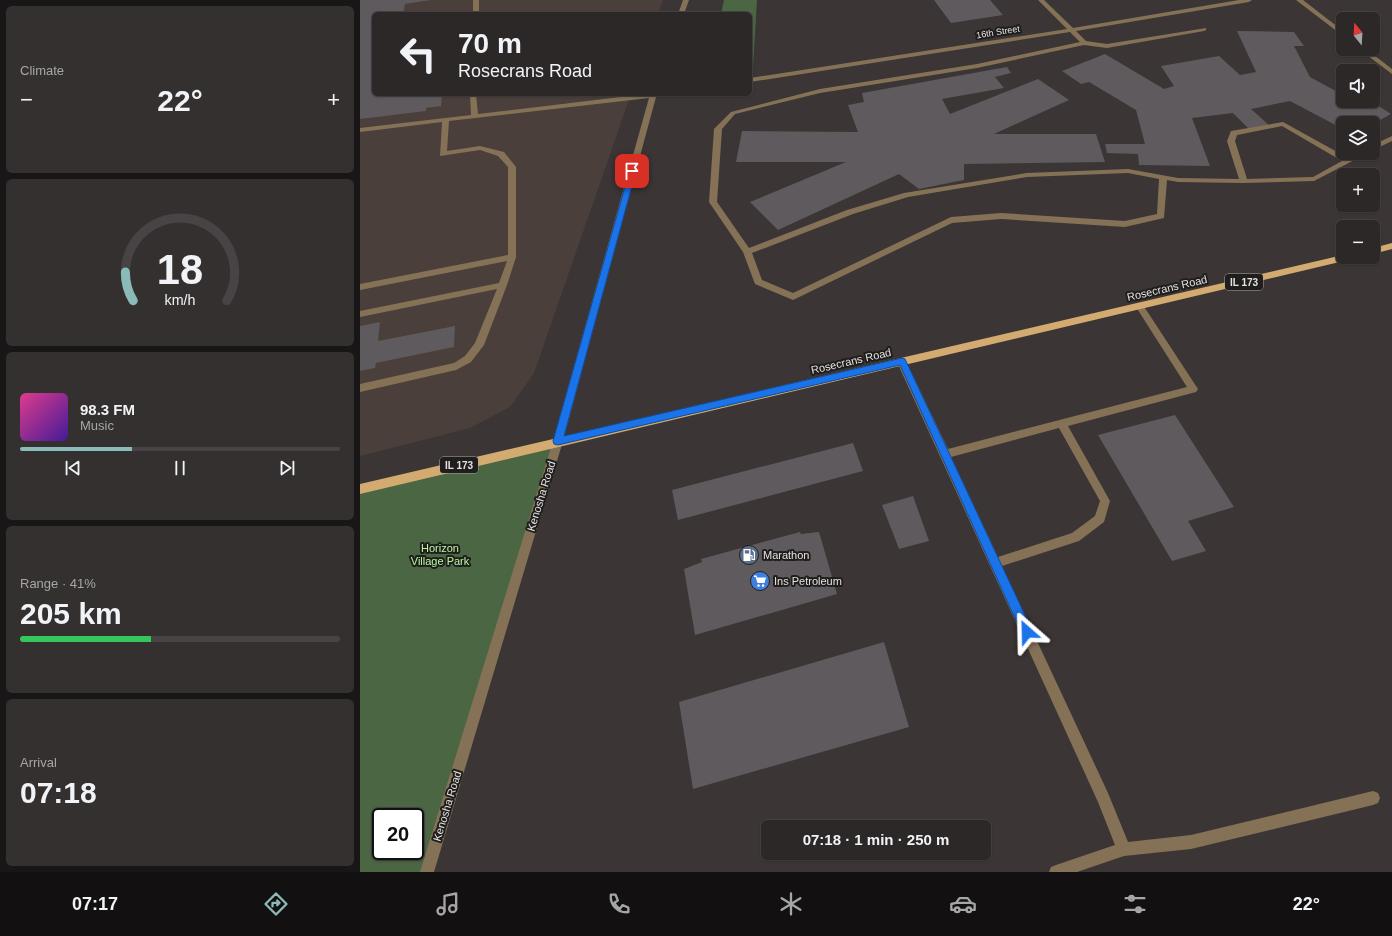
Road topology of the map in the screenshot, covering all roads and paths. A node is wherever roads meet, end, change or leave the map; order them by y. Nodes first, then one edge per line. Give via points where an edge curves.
1 (476, 0) edge
2 (686, 0) edge
3 (1041, 0) edge
4 (1209, 0) edge
5 (1249, 0) edge
6 (1299, 0) edge
7 (1216, 6) junction
8 (476, 12) edge
9 (682, 12) edge
10 (1204, 29) dead end
11 (1336, 29) edge
12 (1072, 30) junction
13 (1084, 42) junction
14 (1371, 56) edge
15 (1392, 72) edge
16 (752, 80) edge
17 (473, 96) edge
18 (649, 96) edge
19 (657, 96) edge
20 (475, 118) junction
21 (446, 121) junction
22 (360, 130) edge
23 (1392, 138) edge
24 (1380, 144) edge
25 (1348, 161) joint
26 (1162, 178) junction
27 (1244, 181) junction
28 (1392, 246) edge
29 (1380, 249) edge
30 (747, 252) junction
31 (512, 257) junction
32 (1336, 260) edge
33 (503, 285) junction
34 (360, 287) edge
35 (1140, 307) junction
36 (360, 314) edge
37 (902, 362) junction
38 (360, 388) edge
39 (1061, 423) junction
40 (558, 441) junction
41 (945, 454) junction
42 (360, 489) edge
43 (995, 563) junction
44 (1373, 798) dead end
45 (1124, 849) junction
46 (427, 872) edge
47 (1056, 872) edge

1 - 8 street
2 - 9 street
3 - 12 street
4 - 7 street
5 - 7 street, 16th Street
6 - 11 street
7 - 12 street, 16th Street
10 - 13 street via 1108,46
12 - 13 street
12 - 16 street, 16th Street
13 - 30 street via 977,66 820,91 733,112 718,129 713,202
14 - 15 street
17 - 20 street
18 - 20 street
19 - 40 street, Kenosha Road
20 - 21 street
21 - 22 street
21 - 31 street via 443,154 480,148 501,154 512,167
23 - 24 street
25 - 27 street via 1314,179
25 - 27 street via 1283,124 1234,133 1231,141
26 - 27 street
26 - 30 street via 1128,171 1027,175 907,195 850,212
26 - 30 street via 1161,216 1125,224 1001,216 951,220 793,297 758,282
28 - 29 main road
31 - 33 street
31 - 34 street
32 - 35 main road, Rosecrans Road / IL 173
33 - 36 street
33 - 38 street via 479,345 468,359 456,366
35 - 37 main road, Rosecrans Road / IL 173
35 - 39 street via 1193,389
37 - 40 main road, Rosecrans Road / IL 173
37 - 41 street
39 - 41 street
39 - 43 street via 1105,501 1100,519 1075,537
40 - 42 main road, Rosecrans Road / IL 173
40 - 46 street, Kenosha Road
41 - 43 street
43 - 45 street
44 - 45 street via 1191,842
45 - 47 street

